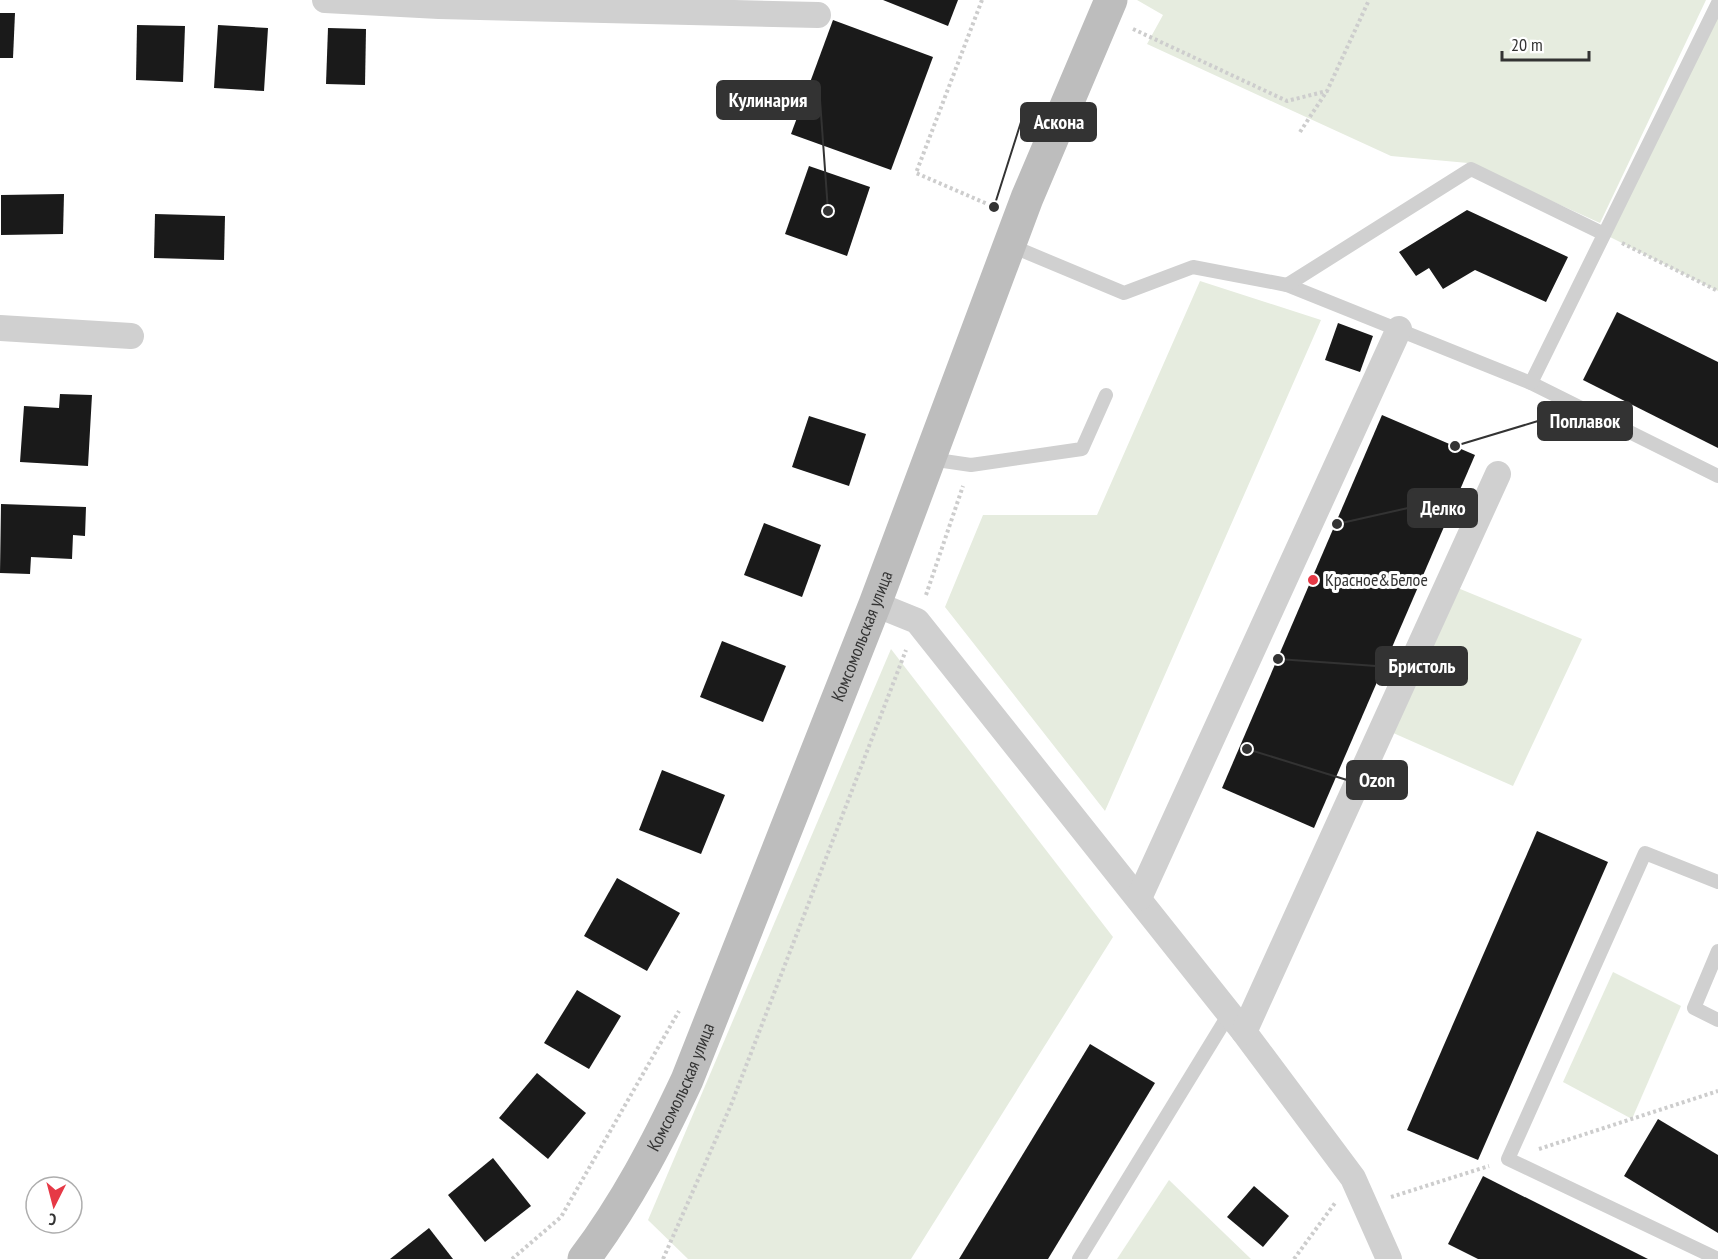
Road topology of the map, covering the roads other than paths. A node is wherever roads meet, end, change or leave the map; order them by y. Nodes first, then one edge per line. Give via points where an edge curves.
1 (325, 0) edge
2 (1111, 0) edge
3 (1718, 3) edge
4 (818, 8) edge
5 (1604, 234) junction
6 (1009, 245) junction
7 (1287, 285) junction
8 (0, 328) edge
9 (1399, 329) junction
10 (131, 336) dead end
11 (1531, 383) junction
12 (1106, 395) dead end
13 (930, 459) junction
14 (1498, 474) dead end
15 (1718, 476) edge
16 (875, 604) junction
17 (1718, 882) edge
18 (1139, 898) junction
19 (1718, 951) edge
20 (1718, 1020) edge
21 (1236, 1023) junction
22 (584, 1259) edge
23 (1079, 1259) edge
24 (1389, 1259) edge
25 (1718, 1259) edge

1 - 4 street via 440,6
2 - 6 main road, Комсомольская улица
3 - 5 lane
5 - 7 lane via 1471,169
5 - 11 lane
6 - 7 lane via 1124,293 1193,267
6 - 13 main road, Комсомольская улица
7 - 9 lane
8 - 10 street
9 - 11 lane
9 - 18 street
11 - 15 lane
12 - 13 lane via 1082,449 970,465
13 - 16 main road, Комсомольская улица
14 - 21 street
16 - 18 street via 917,621
16 - 22 main road, Комсомольская улица via 687,1080 657,1145 620,1209
17 - 25 lane via 1645,853 1508,1159
18 - 21 street
19 - 20 lane via 1694,1008
21 - 23 lane
21 - 24 street via 1353,1178

